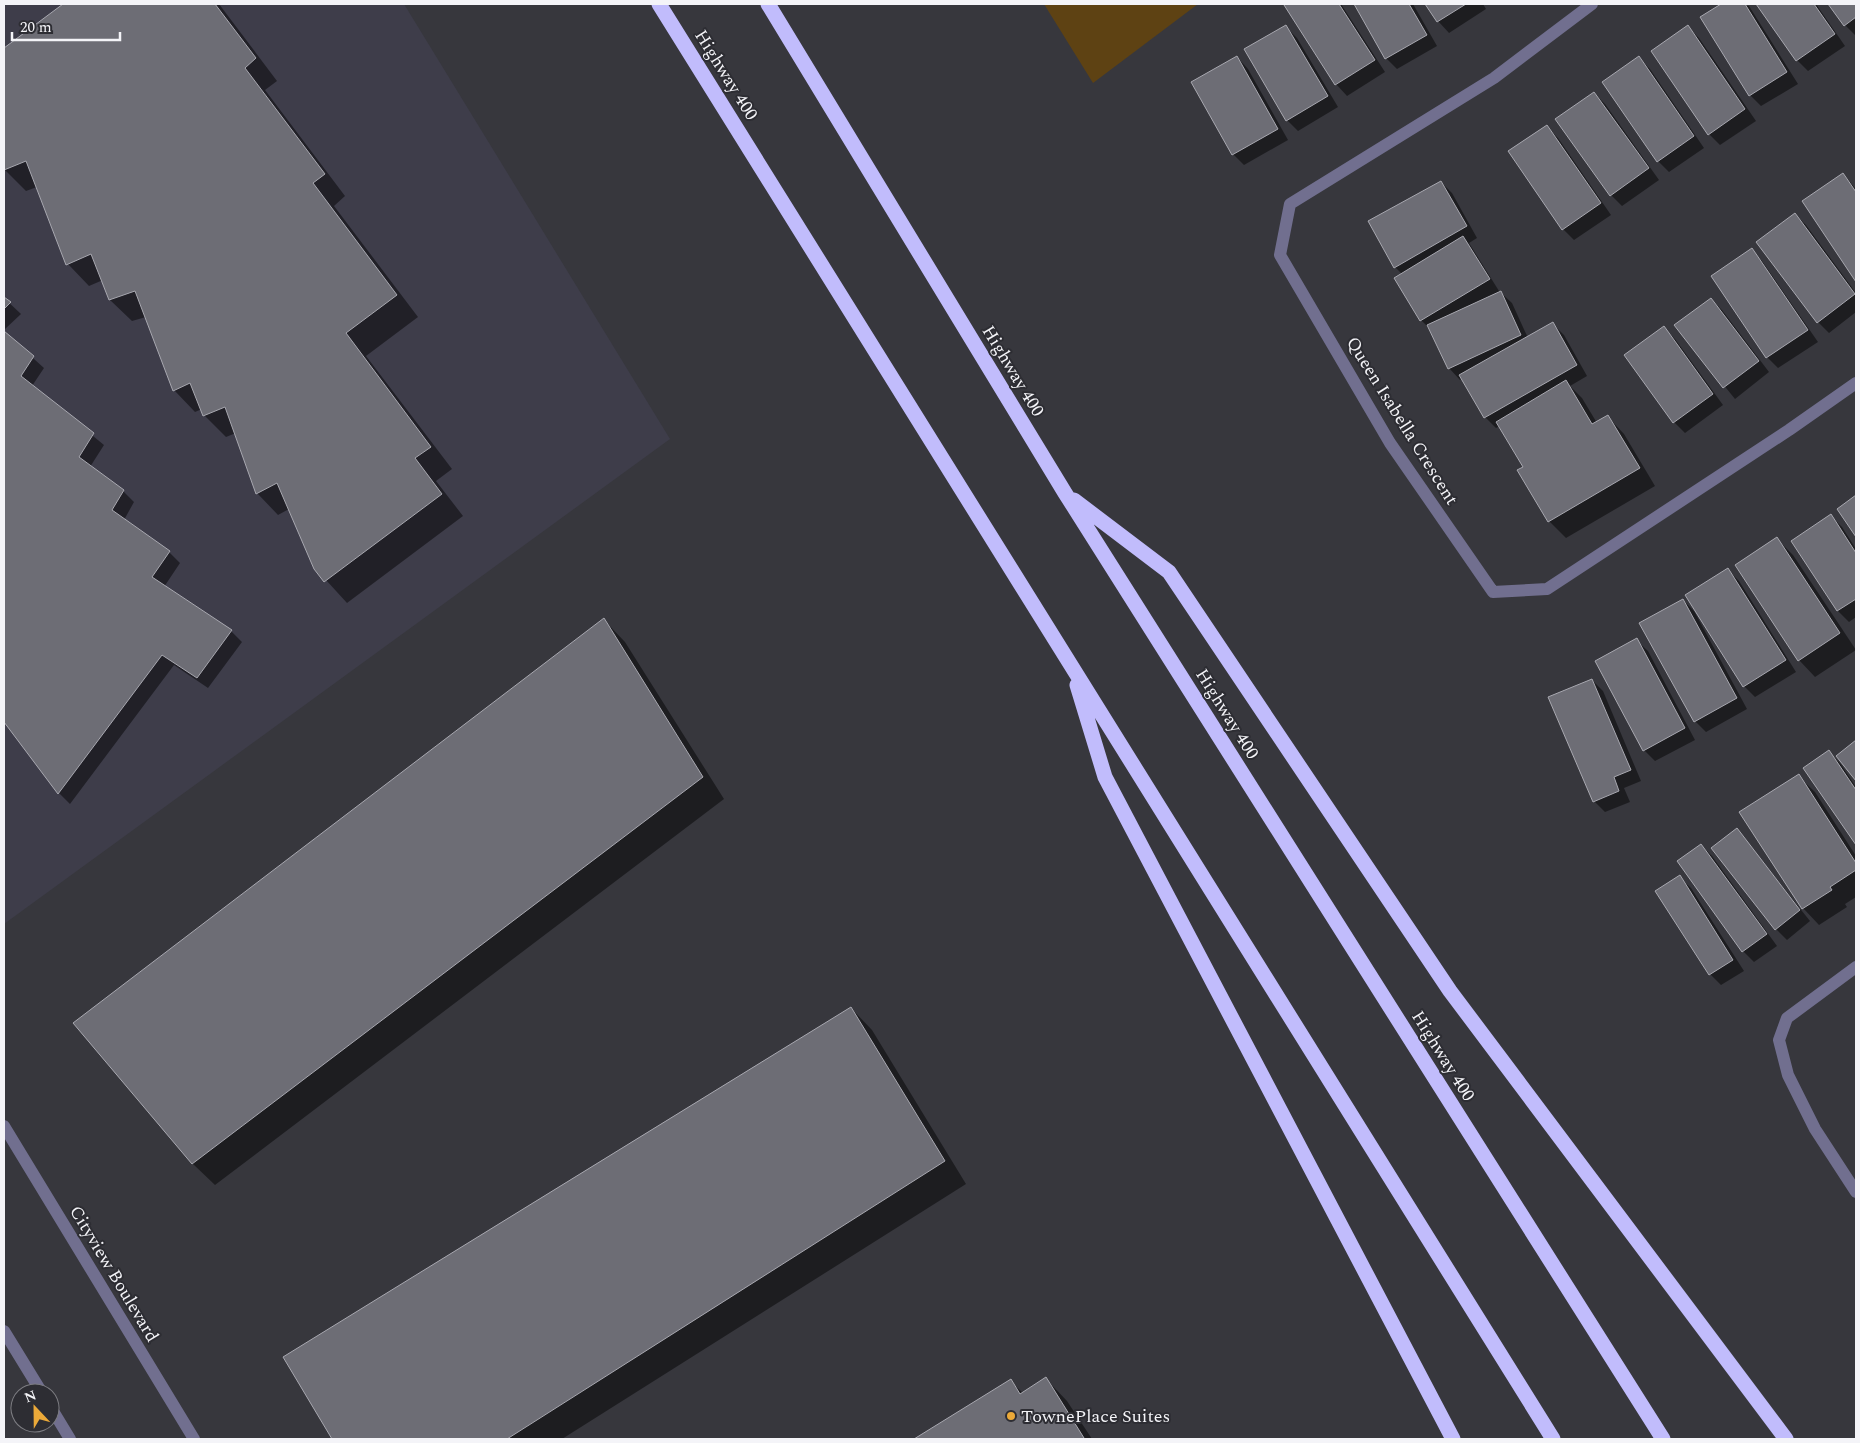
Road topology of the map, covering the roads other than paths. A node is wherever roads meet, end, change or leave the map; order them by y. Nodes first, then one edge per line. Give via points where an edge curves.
1 (659, 4) edge
2 (768, 4) edge
3 (1592, 4) edge
4 (1856, 383) edge
5 (1065, 493) junction
6 (1070, 665) junction
7 (1856, 967) edge
8 (4, 1126) edge
9 (1856, 1192) edge
10 (4, 1331) edge
11 (36, 1383) edge
12 (60, 1422) edge
13 (70, 1439) edge
14 (194, 1439) edge
15 (1453, 1439) edge
16 (1553, 1439) edge
17 (1663, 1439) edge
18 (1786, 1439) edge

1 - 6 highway, Highway 400
2 - 5 highway, Highway 400
3 - 4 street, Queen Isabella Crescent via 1494,78 1290,204 1280,255 1390,443 1492,592 1547,589
5 - 17 highway, Highway 400
5 - 18 highway via 1168,572 1450,991
6 - 15 highway via 1104,777
6 - 16 highway, Highway 400
7 - 9 street via 1787,1018 1779,1040 1788,1075 1815,1129
8 - 14 street, Cityview Boulevard
10 - 11 street
12 - 13 street

